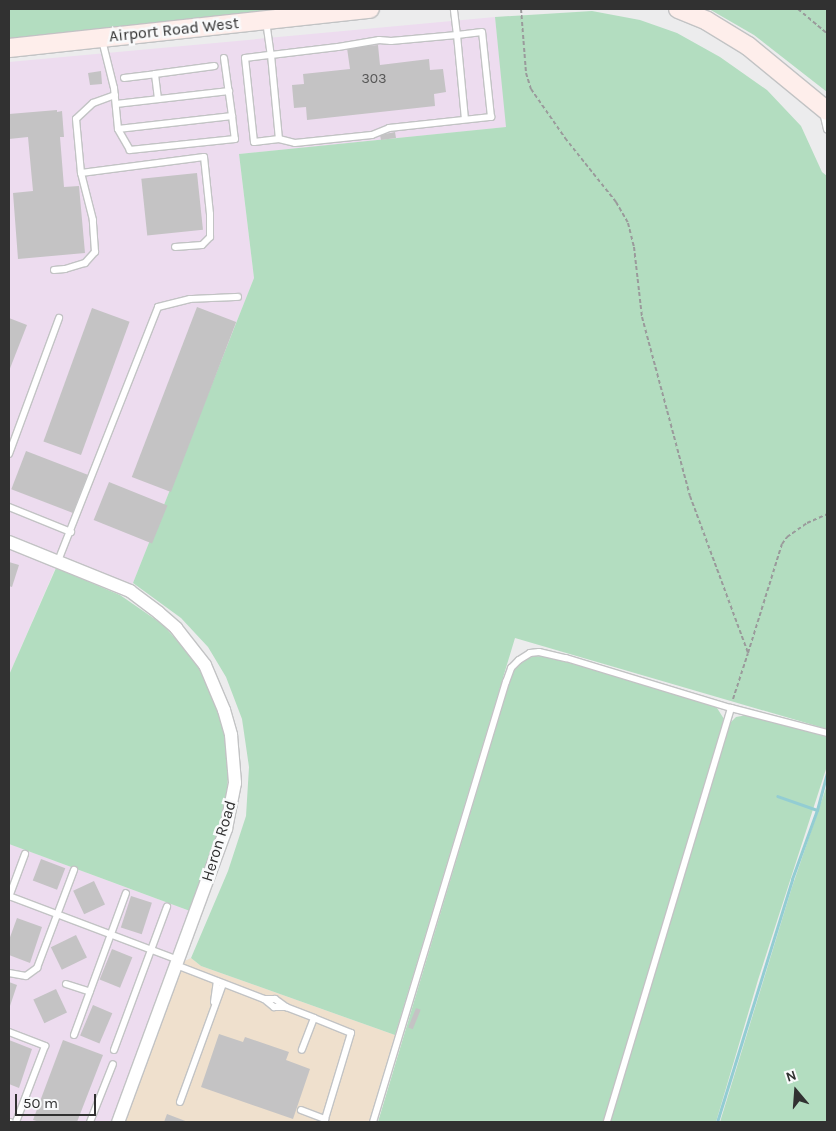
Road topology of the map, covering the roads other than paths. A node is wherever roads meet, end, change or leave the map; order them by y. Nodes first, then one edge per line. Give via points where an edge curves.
1 (370, 9) edge
2 (454, 9) edge
3 (678, 9) edge
4 (266, 20) junction
5 (457, 34) junction
6 (102, 38) junction
7 (9, 48) edge
8 (271, 55) junction
9 (224, 58) dead end
10 (214, 66) dead end
11 (155, 74) junction
12 (124, 78) dead end
13 (228, 91) junction
14 (115, 95) junction
15 (158, 99) junction
16 (116, 104) junction
17 (824, 108) edge
18 (232, 116) junction
19 (465, 119) junction
20 (118, 129) junction
21 (827, 130) edge
22 (279, 139) junction
23 (81, 172) junction
24 (175, 247) dead end
25 (54, 270) dead end
26 (238, 297) dead end
27 (59, 318) dead end
28 (9, 454) edge
29 (9, 507) edge
30 (71, 532) junction
31 (9, 542) edge
32 (58, 561) junction
33 (731, 705) junction
34 (827, 733) edge
35 (25, 854) dead end
36 (74, 870) dead end
37 (126, 893) dead end
38 (9, 896) edge
39 (167, 906) dead end
40 (56, 914) junction
41 (111, 934) junction
42 (151, 949) junction
43 (177, 963) junction
44 (9, 973) edge
45 (220, 982) junction
46 (66, 984) dead end
47 (90, 992) junction
48 (314, 1018) junction
49 (9, 1032) edge
50 (74, 1035) dead end
51 (114, 1050) dead end
52 (302, 1050) dead end
53 (113, 1064) dead end
54 (180, 1102) dead end
55 (301, 1110) dead end
56 (16, 1122) edge
57 (90, 1122) edge
58 (118, 1122) edge
59 (374, 1122) edge
60 (606, 1122) edge

1 - 4 street, Airport Road West
2 - 5 lane
3 - 17 street via 707,21 748,46
4 - 6 street, Airport Road West
4 - 8 lane
5 - 8 lane via 379,40
5 - 19 lane
5 - 19 lane via 482,32 490,107 490,117
6 - 7 street, Airport Road West
6 - 14 lane
8 - 22 lane
8 - 22 lane via 245,58 254,142
9 - 13 lane
10 - 11 lane
11 - 12 lane
11 - 15 lane
13 - 15 lane
13 - 18 lane
14 - 16 lane
14 - 23 lane via 93,103 76,119
15 - 16 lane
16 - 20 lane
17 - 21 lane
18 - 20 lane
18 - 20 lane via 235,139 130,150
19 - 22 lane via 389,128 372,135 295,143
23 - 24 lane via 204,157 210,237 202,245
23 - 25 lane via 93,220 94,252 86,263
26 - 30 lane via 190,299 158,307
27 - 28 lane
29 - 30 lane
30 - 32 lane
31 - 32 street, Heron Road
32 - 43 street, Heron Road via 130,591 176,628 205,665 224,710 234,763 232,804 218,855
33 - 34 lane
33 - 59 lane via 539,652 530,653 511,668
33 - 60 lane
35 - 38 lane
36 - 40 lane
37 - 41 lane
38 - 40 lane
39 - 42 lane
40 - 41 lane
40 - 44 lane via 37,968 26,976
41 - 42 lane
41 - 47 lane
42 - 43 lane
42 - 51 lane
43 - 45 lane
43 - 58 street, Heron Road
45 - 48 lane via 264,999 274,1007 286,1007
45 - 54 lane
46 - 47 lane
47 - 50 lane
48 - 52 lane
48 - 55 lane via 351,1033 325,1119
49 - 56 lane via 45,1046
53 - 57 lane

